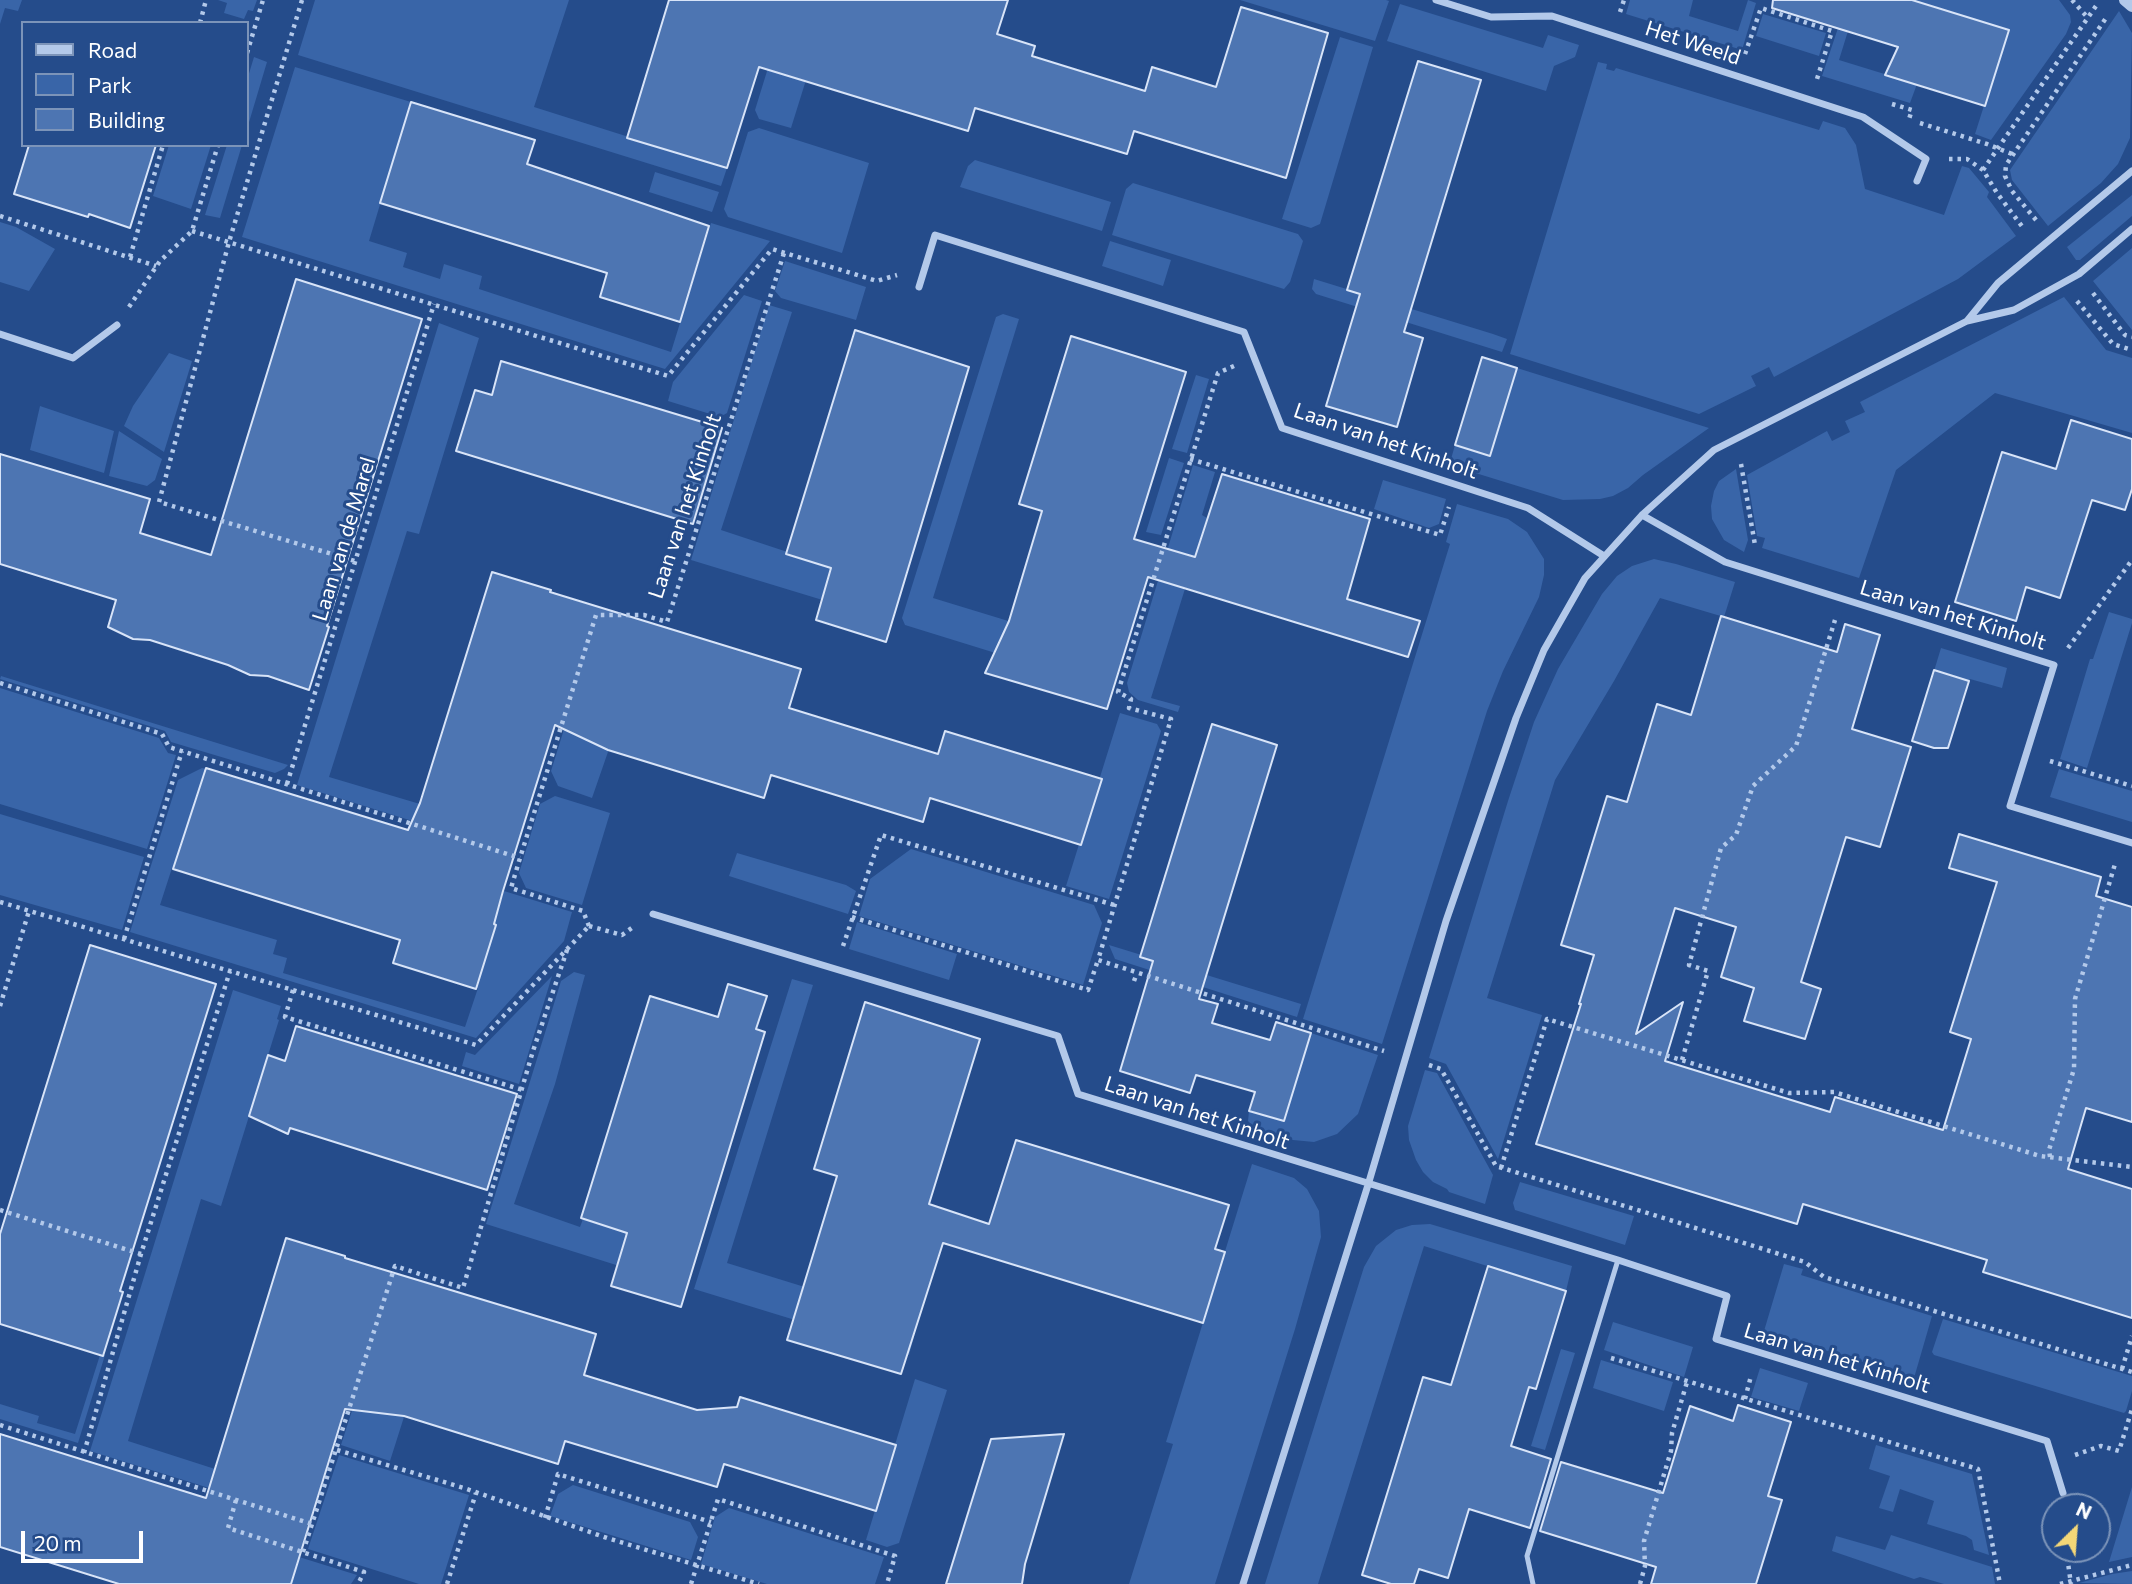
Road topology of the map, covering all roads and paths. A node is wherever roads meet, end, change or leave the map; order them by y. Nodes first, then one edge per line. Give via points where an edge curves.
1 (206, 0) edge
2 (263, 0) edge
3 (302, 0) edge
4 (1436, 0) edge
5 (1624, 0) edge
6 (2072, 0) edge
7 (2100, 0) edge
8 (2125, 0) edge
9 (2132, 6) edge
10 (2111, 10) dead end
11 (2088, 18) junction
12 (1618, 19) dead end
13 (201, 21) edge
14 (248, 50) edge
15 (1732, 53) dead end
16 (1828, 85) dead end
17 (1888, 103) dead end
18 (162, 147) edge
19 (217, 147) edge
20 (1998, 148) junction
21 (2012, 154) junction
22 (1926, 159) junction
23 (1983, 170) junction
24 (2132, 171) edge
25 (1917, 181) dead end
26 (0, 216) edge
27 (2132, 229) edge
28 (192, 231) junction
29 (2051, 239) junction
30 (229, 242) junction
31 (2039, 250) junction
32 (784, 253) junction
33 (130, 257) junction
34 (156, 266) junction
35 (920, 284) joint
36 (2063, 284) junction
37 (434, 304) junction
38 (1967, 321) junction
39 (117, 325) joint
40 (0, 334) edge
41 (2132, 350) edge
42 (1736, 438) junction
43 (1190, 459) dead end
44 (1456, 484) junction
45 (1642, 515) junction
46 (1604, 556) junction
47 (2132, 559) edge
48 (355, 561) junction
49 (1748, 569) junction
50 (1841, 598) junction
51 (2054, 665) junction
52 (0, 683) edge
53 (183, 751) junction
54 (2026, 754) junction
55 (287, 784) junction
56 (2132, 786) edge
57 (2123, 840) junction
58 (2132, 843) edge
59 (520, 858) junction
60 (0, 902) edge
61 (1114, 905) dead end
62 (29, 911) junction
63 (653, 914) joint
64 (852, 917) junction
65 (589, 926) junction
66 (124, 939) junction
67 (568, 947) junction
68 (1098, 960) dead end
69 (836, 970) junction
70 (230, 971) junction
71 (1137, 972) dead end
72 (1134, 981) dead end
73 (293, 990) junction
74 (0, 1006) edge
75 (1254, 1009) dead end
76 (1252, 1016) dead end
77 (1682, 1060) junction
78 (523, 1090) junction
79 (2050, 1157) junction
80 (2132, 1167) edge
81 (1501, 1168) dead end
82 (1368, 1185) junction
83 (0, 1210) edge
84 (141, 1254) junction
85 (1618, 1260) junction
86 (2132, 1336) edge
87 (1590, 1352) junction
88 (2122, 1369) dead end
89 (1687, 1381) junction
90 (2132, 1409) edge
91 (0, 1424) edge
92 (337, 1450) junction
93 (84, 1453) junction
94 (2053, 1462) junction
95 (476, 1493) junction
96 (2063, 1493) dead end
97 (236, 1500) junction
98 (545, 1518) junction
99 (711, 1522) junction
100 (312, 1524) junction
101 (303, 1552) junction
102 (2068, 1563) edge
103 (697, 1565) junction
104 (2132, 1565) edge
105 (2070, 1582) edge
106 (360, 1584) edge
107 (447, 1584) edge
108 (691, 1584) edge
109 (759, 1584) edge
110 (887, 1584) edge
111 (1243, 1584) edge
112 (1533, 1584) edge
113 (1640, 1584) edge
114 (2000, 1584) edge
115 (2060, 1584) edge

1 - 13 path
2 - 14 path
3 - 30 path
4 - 22 street, Het Weeld via 1491,17 1565,20 1863,117
5 - 12 path
6 - 11 path
7 - 11 path
8 - 9 street
10 - 21 path
11 - 20 path
15 - 16 path via 1745,57 1761,8 1820,27 1832,32 1816,82
17 - 20 path via 1912,110 1909,120
18 - 33 path
19 - 28 path
20 - 21 path
20 - 23 path
21 - 29 path via 2005,176
22 - 23 path via 1967,159
22 - 25 street
23 - 31 path
24 - 29 street
26 - 33 path
27 - 36 street
28 - 30 path
28 - 34 path
29 - 31 street
30 - 37 path
30 - 48 path via 159,502
31 - 38 street via 1998,283
32 - 35 path via 877,281 897,275
32 - 37 path via 772,249 668,376
32 - 59 path, Laan van het Kinholt via 667,622 644,615 596,615
33 - 34 path
34 - 39 path
35 - 44 street, Laan van het Kinholt via 935,235 1244,332 1282,428
36 - 38 street via 2014,310
36 - 41 path via 2113,344
37 - 48 path, Laan van de Marel
38 - 42 street
39 - 40 street via 73,358
42 - 45 street via 1713,450
42 - 49 path via 1755,543
43 - 44 path via 1440,535
44 - 46 street, Laan van het Kinholt via 1528,508
45 - 46 street
45 - 49 street, Laan van het Kinholt via 1725,562
46 - 82 street via 1544,650 1516,718 1446,921
47 - 51 path, Laan van het Kinholt
48 - 55 path, Laan van de Marel
49 - 50 street, Laan van het Kinholt
50 - 51 street, Laan van het Kinholt
50 - 77 path, Laan van het Kinholt via 1796,746 1753,786 1736,835 1721,848 1689,965 1708,971
51 - 54 street, Laan van het Kinholt
52 - 53 path via 162,734 169,747
53 - 55 path
53 - 66 path
54 - 56 path
54 - 57 street, Laan van het Kinholt via 2010,806
55 - 59 path
57 - 58 street, Laan van het Kinholt
57 - 79 path via 2075,999 2074,1069
59 - 65 path, Laan van het Kinholt via 511,888 583,911
60 - 62 path
61 - 64 path via 881,835
62 - 66 path
62 - 74 path
63 - 65 path via 622,934
63 - 69 street, Laan van het Kinholt
64 - 68 path via 1088,990
64 - 69 path
65 - 67 path
66 - 70 path
67 - 73 path via 476,1045
67 - 78 path
69 - 82 street, Laan van het Kinholt via 1058,1036 1078,1094
70 - 73 path
70 - 84 path
71 - 72 path
73 - 78 path via 285,1017
75 - 76 path
77 - 79 path via 1789,1093 1834,1092
77 - 81 path via 1547,1019
78 - 92 path via 463,1288 395,1266
79 - 80 path
82 - 85 street, Laan van het Kinholt
82 - 111 street
83 - 84 path
84 - 93 path
85 - 87 lane
85 - 94 street, Laan van het Kinholt via 1727,1296 1716,1339 2047,1441
86 - 88 path
87 - 89 path
87 - 112 lane via 1527,1556
89 - 113 path via 1644,1541
89 - 114 path via 1978,1469
90 - 94 path via 2119,1451 2101,1446
91 - 93 path
92 - 95 path
92 - 100 path
93 - 97 path
94 - 96 street, Laan van het Kinholt
95 - 98 path
95 - 107 path
97 - 100 path
97 - 101 path via 228,1528
98 - 99 path via 558,1474
98 - 103 path
99 - 103 path
99 - 110 path via 718,1499 895,1556
100 - 101 path
101 - 106 path via 364,1572
102 - 105 path
103 - 108 path
103 - 109 path
104 - 105 path
105 - 115 path

